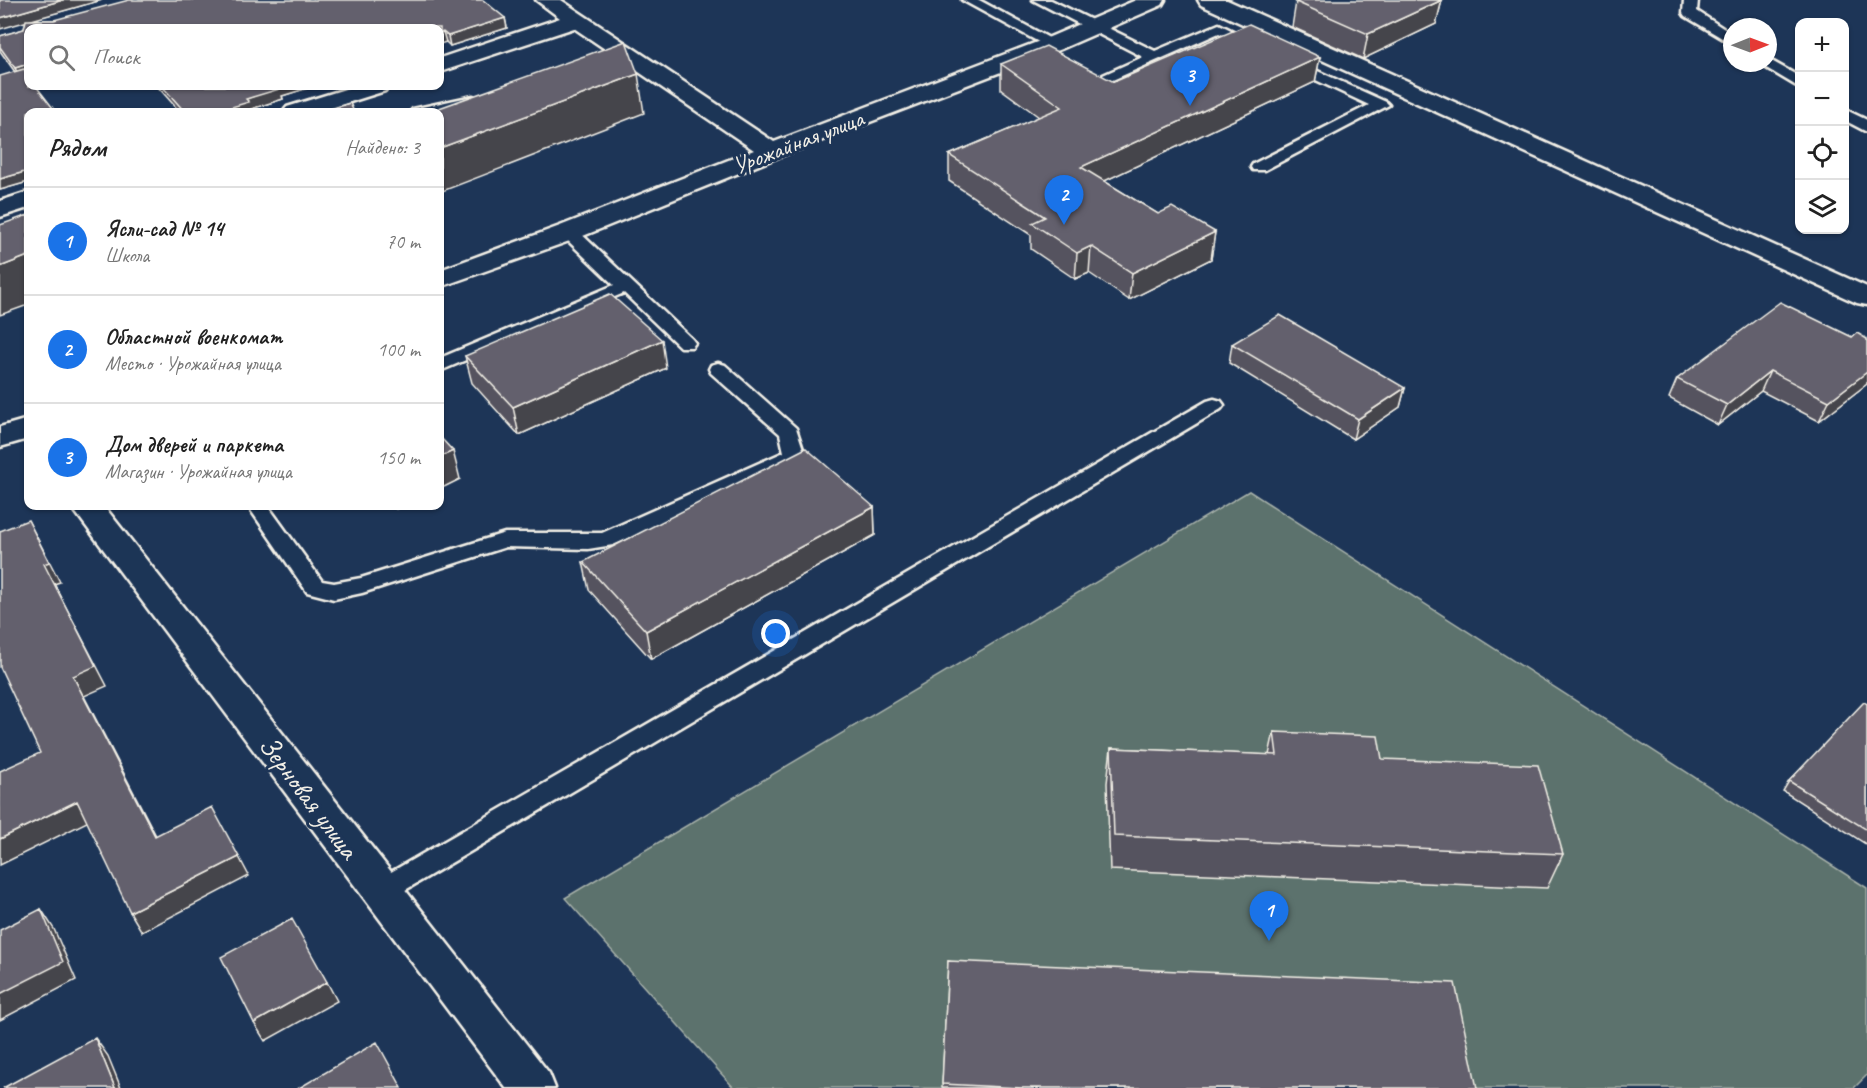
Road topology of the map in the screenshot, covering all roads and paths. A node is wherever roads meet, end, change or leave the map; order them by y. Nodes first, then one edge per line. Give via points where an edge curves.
1 (547, 0) edge
2 (969, 0) edge
3 (1040, 0) edge
4 (1154, 0) edge
5 (1209, 0) edge
6 (1691, 0) edge
7 (576, 20) junction
8 (1093, 26) junction
9 (1723, 34) edge
10 (1053, 44) junction
11 (1155, 57) junction
12 (637, 62) junction
13 (444, 64) edge
14 (614, 67) edge
15 (1777, 69) edge
16 (1108, 78) edge
17 (1795, 81) edge
18 (364, 90) edge
19 (488, 97) edge
20 (308, 108) edge
21 (437, 108) edge
22 (1849, 116) edge
23 (1867, 127) edge
24 (772, 151) junction
25 (1259, 167) dead end
26 (24, 202) edge
27 (2, 209) edge
28 (569, 232) junction
29 (444, 278) edge
30 (626, 286) junction
31 (1867, 297) edge
32 (686, 343) dead end
33 (444, 363) edge
34 (718, 369) dead end
35 (1214, 405) dead end
36 (24, 430) edge
37 (0, 437) edge
38 (90, 510) edge
39 (261, 510) edge
40 (381, 891) junction
41 (532, 1088) edge

1 - 7 street
2 - 10 lane
3 - 8 lane
4 - 8 street, Урожайная улица
5 - 31 street
6 - 9 lane via 1690,13
7 - 12 street
7 - 13 street
8 - 10 street, Урожайная улица
8 - 11 lane
10 - 24 street, Урожайная улица
11 - 16 lane
11 - 25 lane via 1219,28 1381,105
12 - 14 lane
12 - 24 street
15 - 17 lane
18 - 20 street
19 - 21 lane
22 - 23 lane
24 - 28 street, Урожайная улица
26 - 27 street
28 - 29 street, Урожайная улица
28 - 30 lane
30 - 32 lane
30 - 33 lane
34 - 39 lane via 789,432 795,455 606,540 505,540 334,591 315,587
35 - 40 lane
36 - 37 street
38 - 40 street, Зерновая улица
40 - 41 street, Зерновая улица

